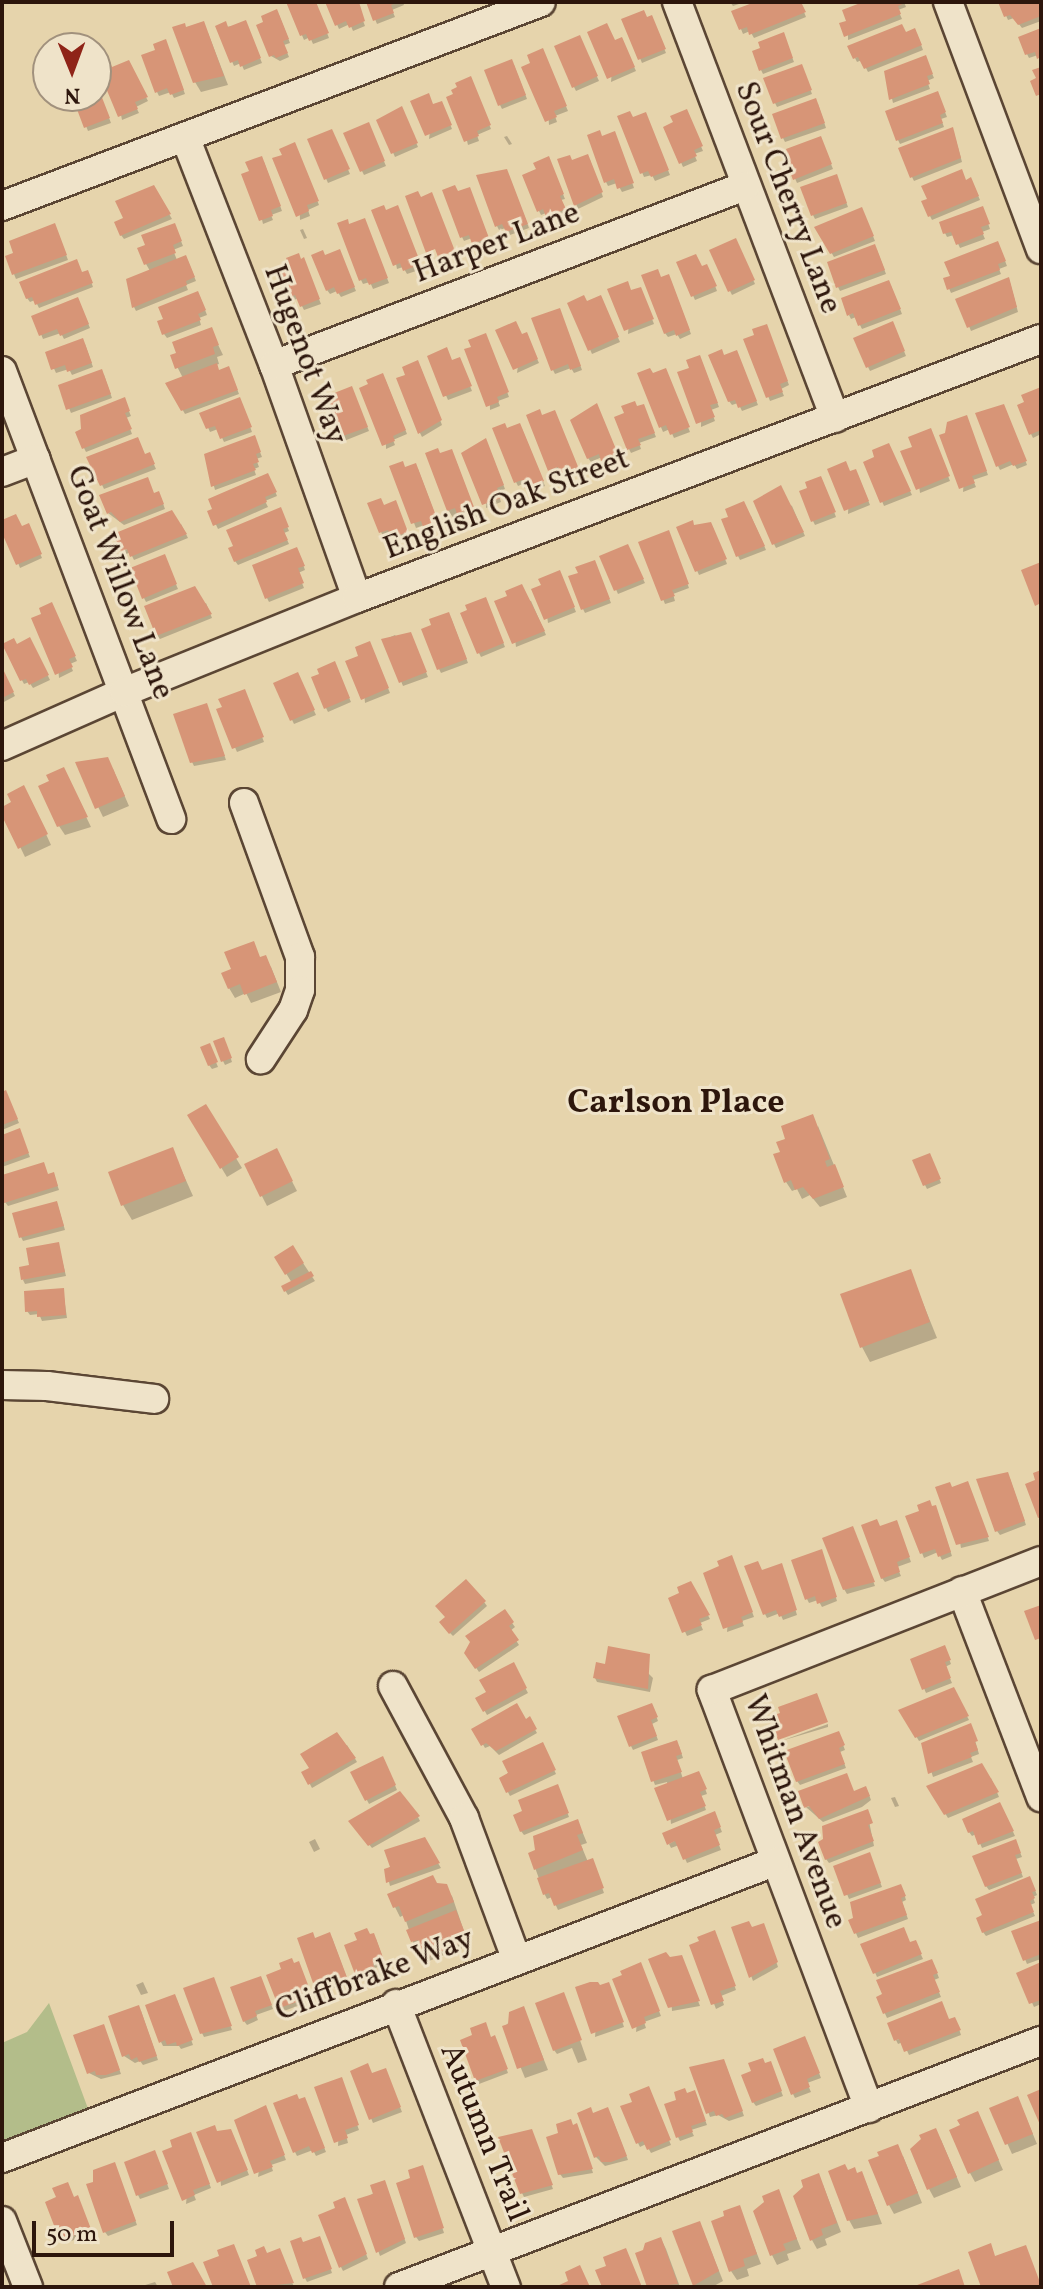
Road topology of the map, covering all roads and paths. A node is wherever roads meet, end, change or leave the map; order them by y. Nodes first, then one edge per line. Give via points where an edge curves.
1 (541, 2) edge
2 (677, 2) edge
3 (948, 2) edge
4 (185, 137) junction
5 (745, 186) junction
6 (2, 206) edge
7 (1041, 249) edge
8 (1041, 339) edge
9 (274, 365) junction
10 (2, 371) edge
11 (835, 418) junction
12 (36, 459) junction
13 (2, 472) edge
14 (357, 598) junction
15 (124, 692) junction
16 (2, 746) edge
17 (244, 803) dead end
18 (171, 819) dead end
19 (261, 1059) dead end
20 (2, 1385) edge
21 (154, 1399) dead end
22 (1041, 1561) edge
23 (962, 1591) junction
24 (393, 1686) dead end
25 (1041, 1797) edge
26 (774, 1862) junction
27 (516, 1958) junction
28 (396, 2004) junction
29 (1041, 2041) edge
30 (869, 2108) junction
31 (2, 2158) edge
32 (2, 2221) edge
33 (493, 2251) junction
34 (28, 2287) edge
35 (399, 2287) edge
36 (506, 2287) edge

1 - 4 street
2 - 5 street, Sour Cherry Lane
3 - 7 street
4 - 6 street
4 - 9 street, Hugenot Way
5 - 9 street, Harper Lane
5 - 11 street, Sour Cherry Lane
8 - 11 street, English Oak Street
9 - 14 street, Hugenot Way
10 - 12 street, Goat Willow Lane
11 - 14 street, English Oak Street
12 - 13 street
12 - 15 street, Goat Willow Lane
14 - 15 street, English Oak Street
15 - 16 street, English Oak Street
15 - 18 street, Goat Willow Lane
17 - 19 street via 300,957 300,990 293,1010
20 - 21 street
22 - 23 street, Whitman Avenue
23 - 25 street
23 - 26 street, Whitman Avenue via 712,1690
24 - 27 street via 451,1791
26 - 27 street, Cliffbrake Way
26 - 30 street, Whitman Avenue
27 - 28 street, Cliffbrake Way
28 - 31 street, Cliffbrake Way
28 - 33 street, Autumn Trail
29 - 30 street
30 - 33 street
32 - 34 street
33 - 35 street
33 - 36 street, Autumn Trail

